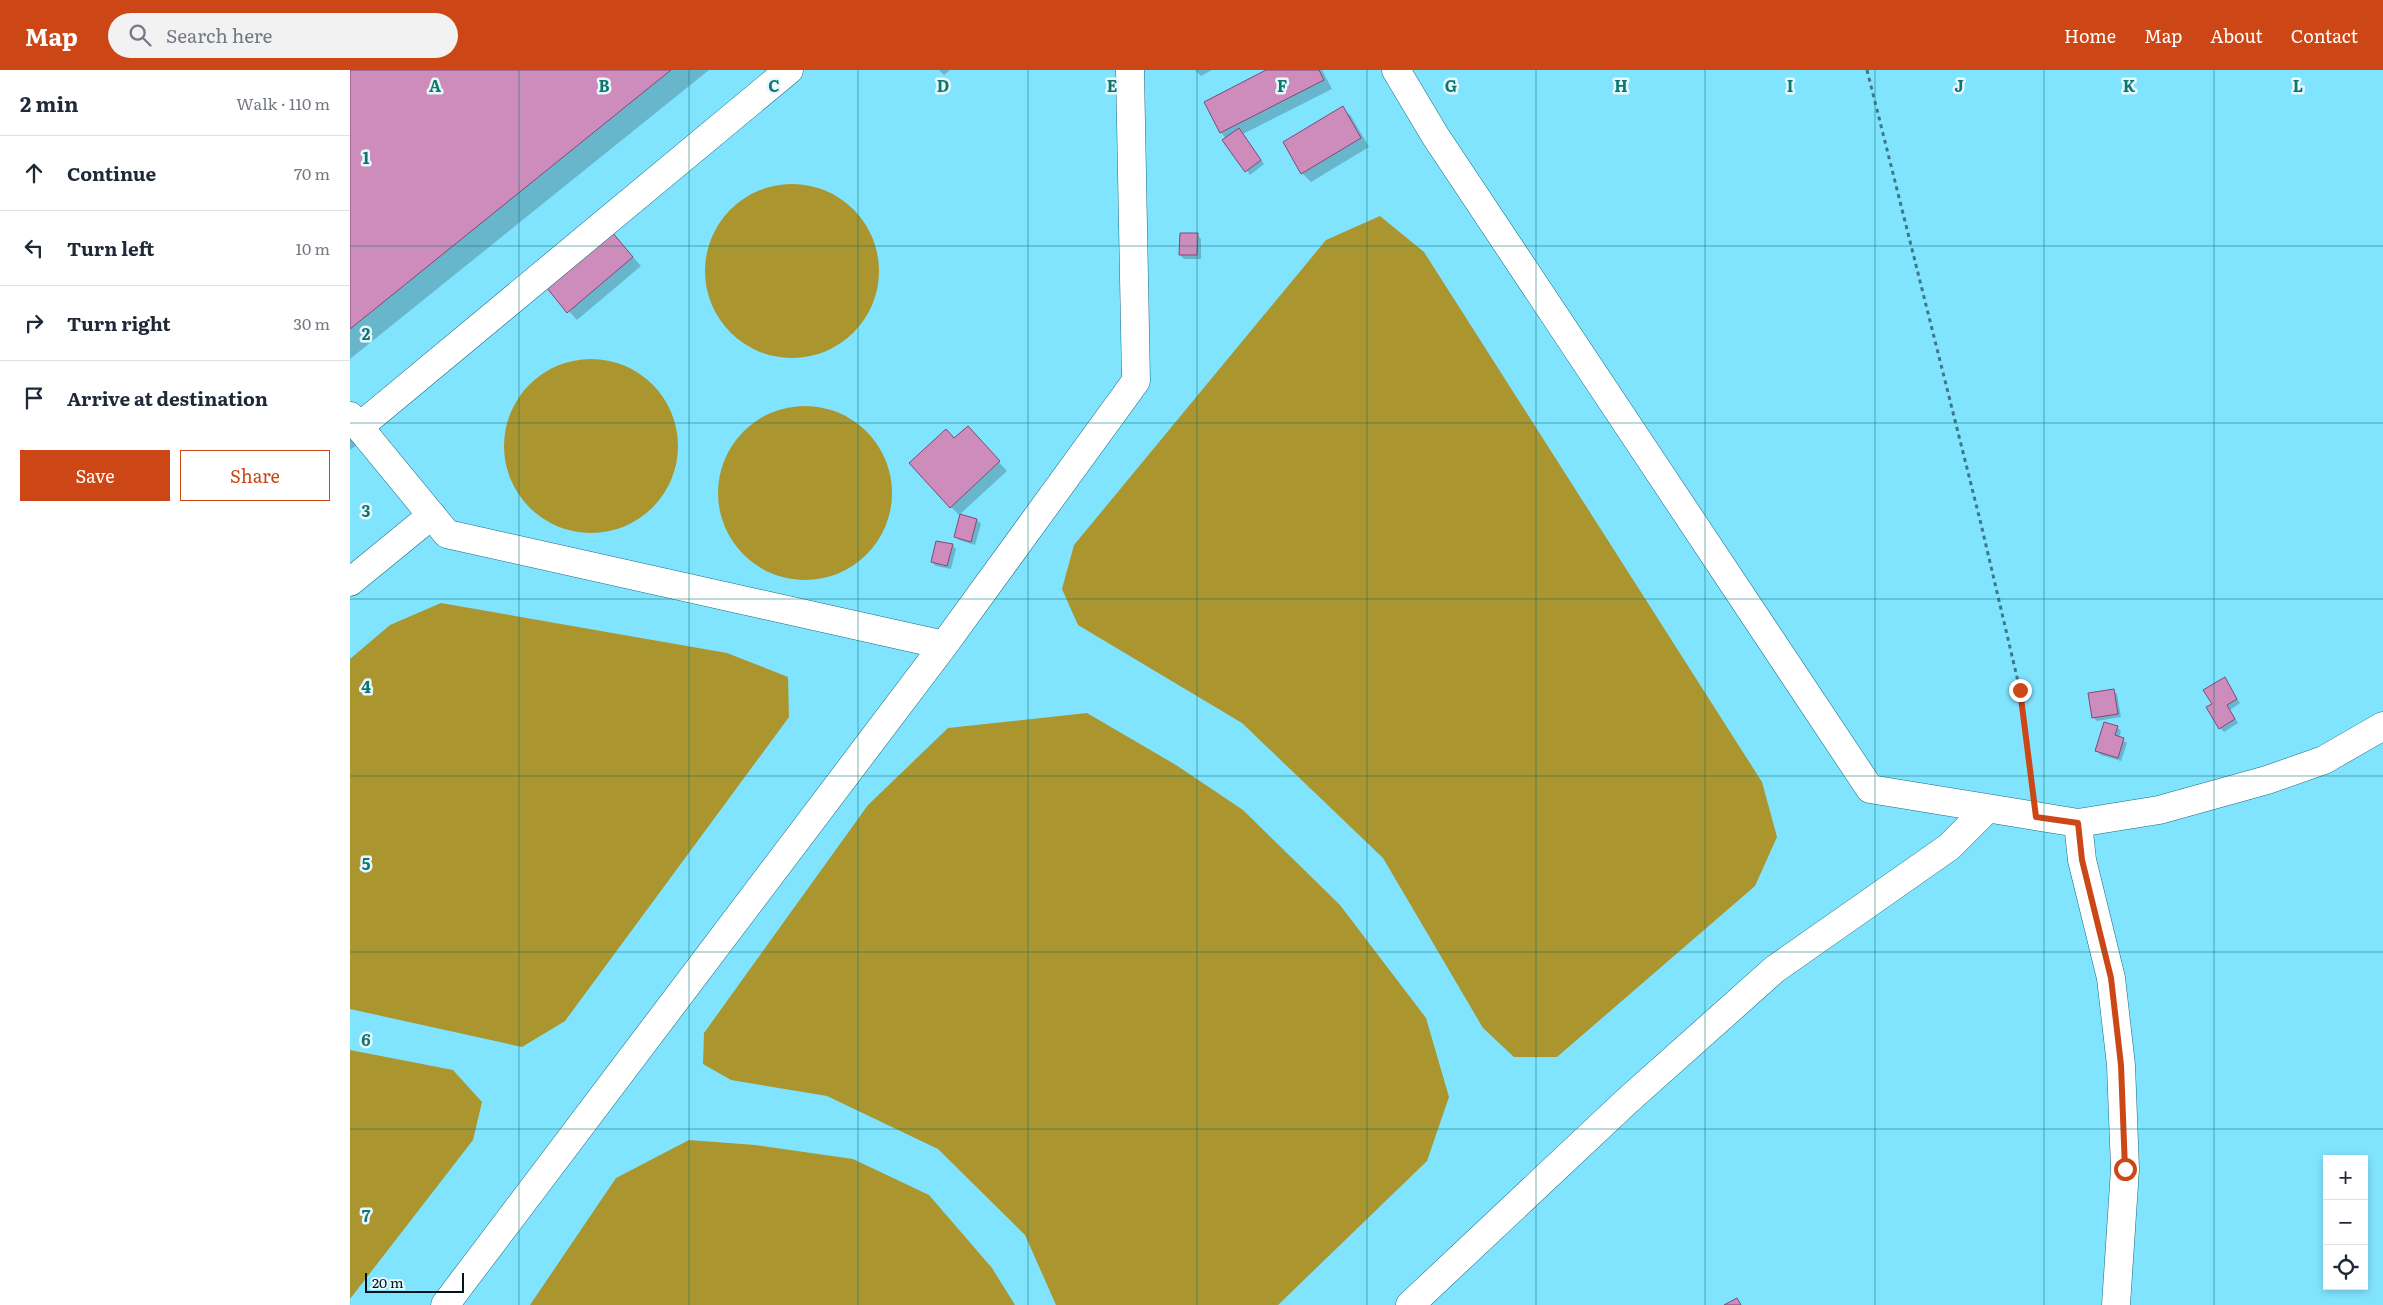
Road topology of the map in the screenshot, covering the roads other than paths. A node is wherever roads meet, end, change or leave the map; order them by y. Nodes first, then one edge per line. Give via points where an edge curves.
1 (789, 70) edge
2 (1130, 70) edge
3 (1396, 70) edge
4 (354, 421) edge
5 (432, 515) junction
6 (350, 582) edge
7 (944, 645) junction
8 (2383, 726) edge
9 (1987, 809) junction
10 (2078, 823) junction
11 (445, 1305) edge
12 (1410, 1305) edge
13 (2116, 1305) edge

1 - 4 street
2 - 7 street via 1136,381
3 - 9 street via 1436,137 1870,789
4 - 5 street
5 - 6 street
5 - 7 street via 448,534
7 - 11 street
8 - 10 street via 2324,760 2267,780 2159,810
9 - 10 street
9 - 12 street via 1949,847 1776,969 1627,1101
10 - 13 street via 2082,860 2111,978 2121,1065 2125,1169

